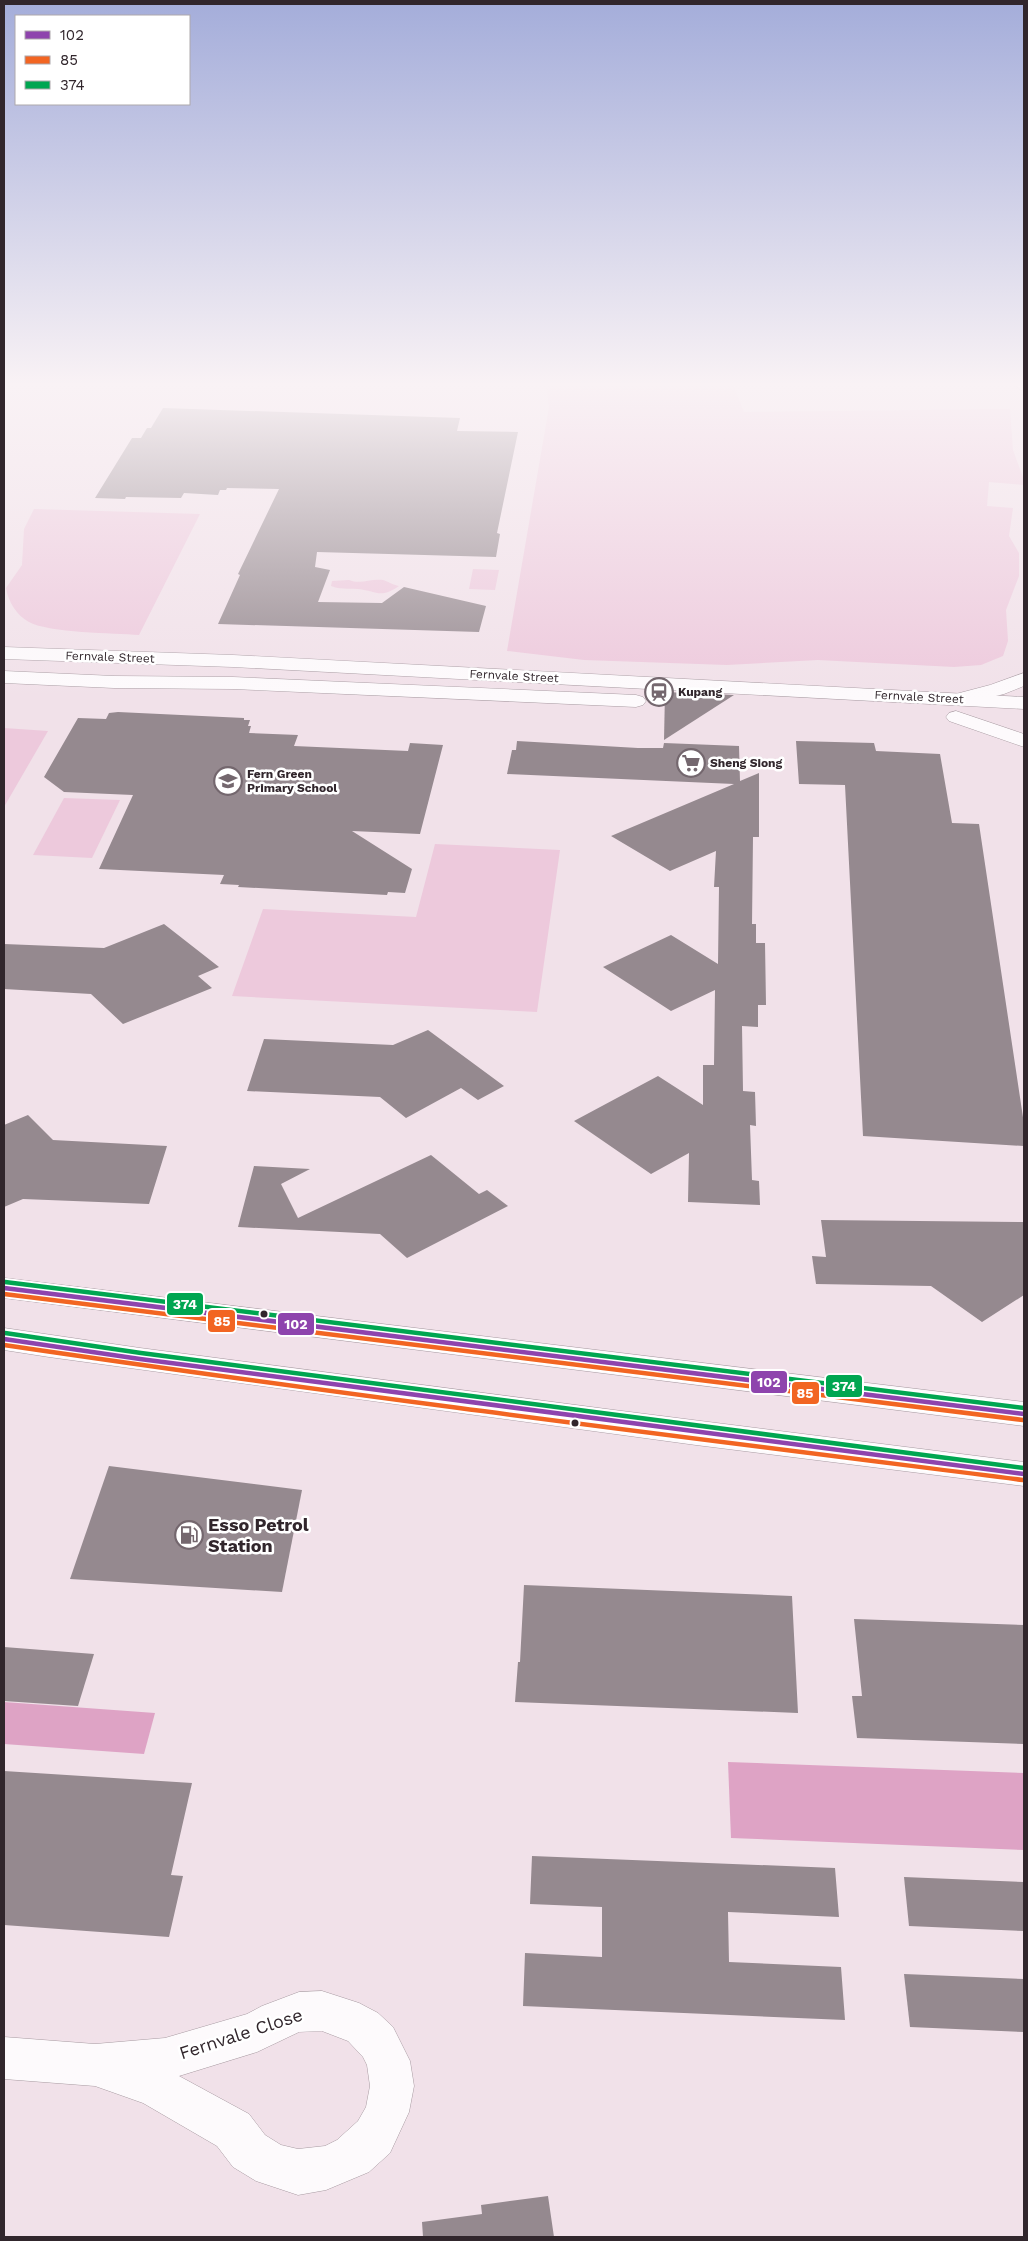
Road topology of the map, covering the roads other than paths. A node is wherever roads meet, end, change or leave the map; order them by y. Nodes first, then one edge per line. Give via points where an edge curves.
1 (4, 653) edge
2 (6, 677) edge
3 (1024, 679) edge
4 (1024, 704) edge
5 (957, 708) junction
6 (1024, 721) edge
7 (1024, 740) edge
8 (4, 1288) edge
9 (4, 1339) edge
10 (1024, 1414) edge
11 (1024, 1474) edge
12 (4, 2058) edge
13 (95, 2066) junction

1 - 5 street, Fernvale Street via 233,661
2 - 5 street, Fernvale Street
3 - 5 street
4 - 5 street, Fernvale Street
5 - 6 street, Fernvale Street
5 - 7 street
8 - 10 street
9 - 11 street via 121,1358
12 - 13 street, Fernvale Close
13 - 13 street, Fernvale Close via 165,2059 257,2032 299,2012 322,2011 344,2016 363,2027 378,2042 388,2061 392,2086 387,2112 374,2137 353,2156 326,2168 298,2172 272,2165 249,2151 233,2130 155,2086

